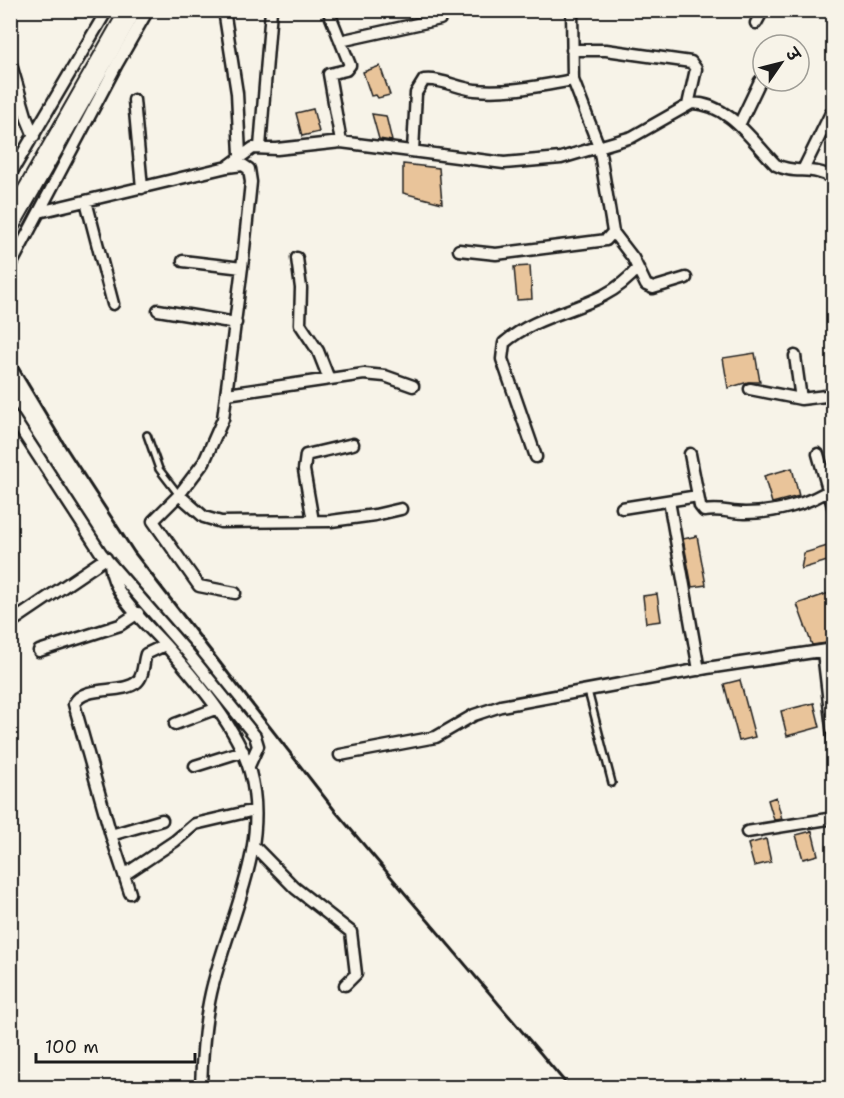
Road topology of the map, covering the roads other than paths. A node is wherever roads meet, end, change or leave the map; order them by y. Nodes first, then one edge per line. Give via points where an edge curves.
1 (107, 10) edge
2 (116, 10) edge
3 (131, 10) edge
4 (148, 10) edge
5 (224, 10) edge
6 (271, 10) edge
7 (328, 10) edge
8 (572, 10) edge
9 (763, 10) edge
10 (440, 19) dead end
11 (756, 23) dead end
12 (340, 41) junction
13 (572, 50) junction
14 (10, 61) edge
15 (573, 80) junction
16 (755, 93) edge
17 (134, 100) dead end
18 (688, 105) junction
19 (831, 113) dead end
20 (740, 125) junction
21 (34, 136) junction
22 (341, 142) junction
23 (260, 147) junction
24 (600, 147) junction
25 (413, 151) junction
26 (240, 155) junction
27 (227, 167) junction
28 (804, 170) junction
29 (10, 175) edge
30 (834, 179) edge
31 (142, 188) junction
32 (10, 197) edge
33 (86, 201) junction
34 (39, 212) junction
35 (21, 226) edge
36 (613, 232) junction
37 (459, 250) dead end
38 (297, 258) dead end
39 (183, 261) dead end
40 (10, 267) edge
41 (242, 268) junction
42 (638, 268) junction
43 (686, 278) dead end
44 (113, 304) dead end
45 (158, 310) dead end
46 (236, 323) junction
47 (795, 356) dead end
48 (329, 380) junction
49 (413, 386) dead end
50 (750, 390) dead end
51 (227, 394) junction
52 (834, 395) edge
53 (801, 399) junction
54 (10, 413) edge
55 (147, 435) dead end
56 (353, 444) dead end
57 (690, 454) dead end
58 (818, 454) dead end
59 (536, 457) dead end
60 (830, 490) edge
61 (179, 495) junction
62 (698, 496) junction
63 (669, 501) junction
64 (401, 508) dead end
65 (622, 508) dead end
66 (834, 510) edge
67 (313, 521) junction
68 (108, 561) junction
69 (235, 593) dead end
70 (138, 613) junction
71 (10, 623) edge
72 (165, 645) junction
73 (828, 650) edge
74 (39, 651) dead end
75 (699, 669) junction
76 (588, 691) junction
77 (215, 709) junction
78 (175, 724) dead end
79 (834, 745) edge
80 (243, 752) junction
81 (340, 755) dead end
82 (195, 766) dead end
83 (249, 766) junction
84 (612, 783) dead end
85 (255, 810) junction
86 (834, 818) edge
87 (162, 820) dead end
88 (747, 832) dead end
89 (111, 835) junction
90 (253, 845) junction
91 (124, 875) junction
92 (130, 893) dead end
93 (345, 985) dead end
94 (201, 1088) edge

1 - 21 street
2 - 32 highway
3 - 35 highway
4 - 34 street
5 - 26 street via 237,93
6 - 23 street
7 - 12 street
8 - 13 street
9 - 11 street
10 - 12 street
12 - 22 street via 349,67 329,74
13 - 15 street
13 - 18 street via 606,50 691,62 696,69
14 - 21 street
15 - 24 street
15 - 25 street via 493,91 424,80 416,93
16 - 20 street
17 - 31 street
18 - 20 street via 702,103
18 - 24 street via 632,137
19 - 28 street
20 - 28 street via 776,165
21 - 29 street
22 - 23 street via 277,149
22 - 25 street
23 - 26 street
24 - 25 street via 561,158 504,163
24 - 36 street
26 - 27 street
27 - 31 street
27 - 41 street via 243,165 251,173
28 - 30 street via 815,170
31 - 33 street
33 - 34 street
33 - 44 street
34 - 35 street
35 - 40 street
36 - 37 street via 606,240 508,253
36 - 42 street
38 - 48 street via 300,324 318,351
39 - 41 street
41 - 46 street
42 - 43 street via 649,287
42 - 59 street via 612,293 530,325 504,343 502,359
45 - 46 street
46 - 51 street
47 - 53 street
48 - 49 street via 375,374
48 - 51 street
50 - 53 street
51 - 61 street via 216,438 204,462
52 - 53 street
54 - 68 street
55 - 61 lane via 159,469
56 - 67 street via 306,455 304,470
57 - 62 street
58 - 60 street
60 - 62 street via 803,503 747,513 704,511
60 - 66 street
61 - 67 street via 211,521
61 - 69 street via 154,518 154,525 199,586
62 - 63 street
63 - 65 street
63 - 75 street
64 - 67 street via 375,515
68 - 70 street via 115,584
68 - 71 street
68 - 83 street via 255,736 258,746
70 - 72 street
70 - 74 street via 129,622
72 - 77 street
72 - 89 street via 146,654 141,677 134,684 82,696 74,704
73 - 75 street
73 - 79 street
75 - 76 street
76 - 81 street via 484,710 436,737
76 - 84 lane
77 - 78 street
77 - 80 street
80 - 82 street
80 - 83 street
83 - 85 street
85 - 90 street
85 - 91 street via 195,824
86 - 88 street
87 - 89 street
89 - 91 street
90 - 93 street via 295,888 351,932 356,974
90 - 94 street via 211,994
91 - 92 street

